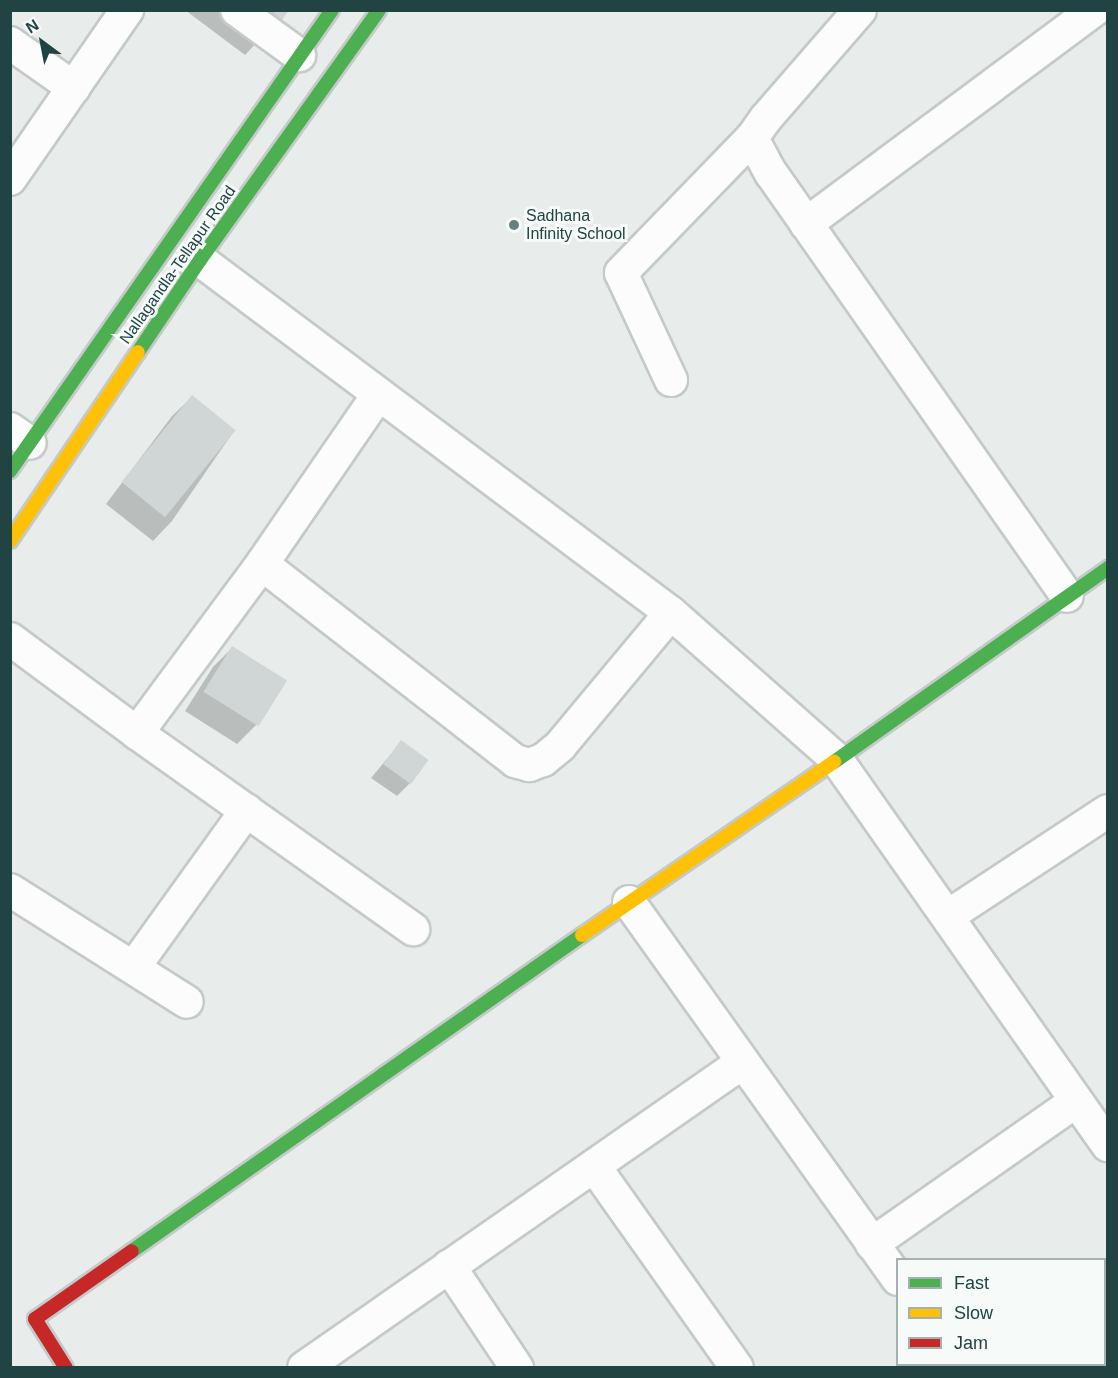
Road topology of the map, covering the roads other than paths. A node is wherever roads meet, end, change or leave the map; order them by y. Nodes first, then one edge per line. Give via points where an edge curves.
1 (127, 10) edge
2 (237, 10) edge
3 (332, 10) edge
4 (379, 10) edge
5 (860, 10) edge
6 (1094, 10) edge
7 (10, 43) edge
8 (299, 55) junction
9 (74, 88) junction
10 (752, 138) junction
11 (10, 179) edge
12 (806, 224) junction
13 (200, 260) junction
14 (671, 380) dead end
15 (378, 395) junction
16 (20, 436) edge
17 (10, 471) edge
18 (10, 541) edge
19 (262, 564) junction
20 (1107, 568) edge
21 (1067, 596) junction
22 (671, 613) junction
23 (10, 639) edge
24 (138, 734) junction
25 (837, 760) junction
26 (247, 810) junction
27 (1107, 811) edge
28 (10, 890) edge
29 (629, 902) junction
30 (948, 916) junction
31 (414, 929) dead end
32 (134, 967) junction
33 (187, 1002) dead end
34 (743, 1062) junction
35 (1077, 1101) junction
36 (1107, 1145) edge
37 (594, 1166) junction
38 (872, 1244) junction
39 (449, 1266) junction
40 (896, 1278) edge
41 (66, 1368) edge
42 (304, 1368) edge
43 (517, 1368) edge
44 (737, 1368) edge

1 - 9 street
2 - 8 street
3 - 8 street, Nallagandla-Tellapur Road
4 - 13 street, Nallagandla-Tellapur Road
5 - 10 street
6 - 12 street
7 - 9 street
8 - 16 street, Nallagandla-Tellapur Road
9 - 11 street
10 - 12 street
10 - 14 street via 621,273
12 - 21 street
13 - 15 street
13 - 18 street, Nallagandla-Tellapur Road
15 - 19 street
15 - 22 street
16 - 17 street, Nallagandla-Tellapur Road
19 - 22 street via 515,760 529,765 543,760 560,746
19 - 24 street
20 - 21 street
21 - 25 street
22 - 25 street
23 - 24 street
24 - 26 street
25 - 29 street
25 - 30 street
26 - 31 street
26 - 32 street
27 - 30 street
28 - 32 street
29 - 34 street
29 - 41 street via 35,1319
30 - 35 street
32 - 33 street
34 - 37 street
34 - 38 street
35 - 36 street
35 - 38 street
37 - 39 street
37 - 44 street
38 - 40 street
39 - 42 street
39 - 43 street

